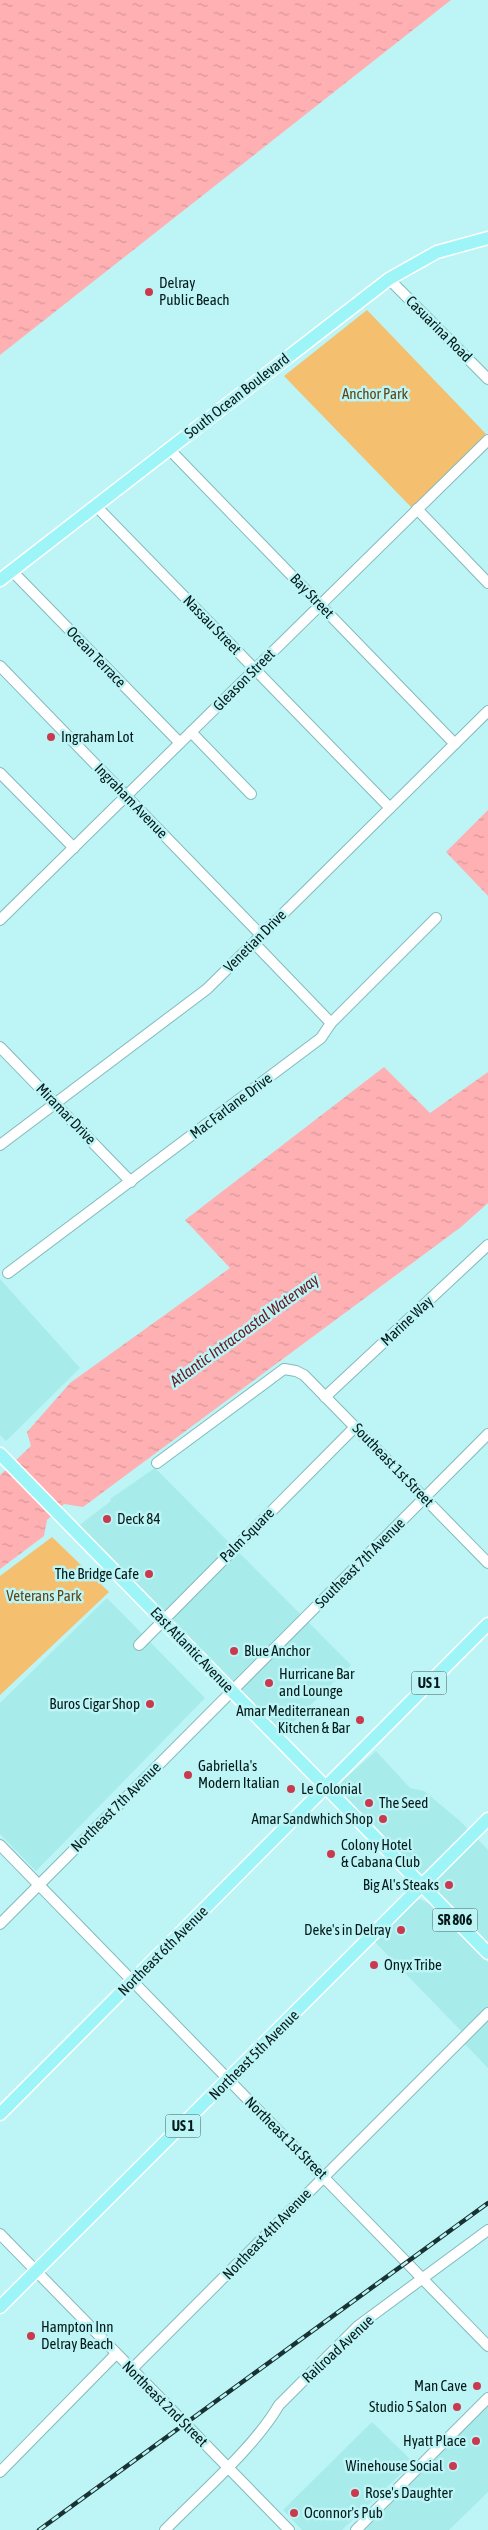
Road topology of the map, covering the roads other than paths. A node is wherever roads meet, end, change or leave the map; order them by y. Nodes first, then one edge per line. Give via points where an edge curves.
1 (488, 238) edge
2 (389, 278) junction
3 (488, 379) edge
4 (488, 440) edge
5 (169, 449) junction
6 (96, 506) junction
7 (417, 510) junction
8 (12, 571) junction
9 (0, 580) edge
10 (488, 583) edge
11 (321, 604) junction
12 (0, 666) edge
13 (255, 669) junction
14 (488, 711) edge
15 (191, 732) junction
16 (180, 743) junction
17 (455, 744) junction
18 (0, 773) edge
19 (251, 794) dead end
20 (126, 796) junction
21 (390, 808) junction
22 (74, 848) junction
23 (436, 918) dead end
24 (0, 920) edge
25 (258, 939) junction
26 (331, 1023) junction
27 (0, 1047) edge
28 (55, 1103) junction
29 (0, 1145) edge
30 (131, 1182) junction
31 (488, 1245) edge
32 (8, 1274) dead end
33 (326, 1397) junction
34 (355, 1427) junction
35 (488, 1434) edge
36 (0, 1454) edge
37 (157, 1463) dead end
38 (424, 1498) junction
39 (488, 1563) edge
40 (163, 1620) junction
41 (488, 1624) edge
42 (139, 1645) dead end
43 (232, 1691) junction
44 (325, 1788) junction
45 (488, 1820) edge
46 (0, 1845) edge
47 (38, 1885) junction
48 (422, 1886) junction
49 (0, 1924) edge
50 (488, 1954) edge
51 (131, 1982) junction
52 (488, 2012) edge
53 (228, 2080) junction
54 (0, 2114) edge
55 (324, 2176) junction
56 (488, 2230) edge
57 (0, 2234) edge
58 (36, 2272) junction
59 (423, 2278) junction
60 (0, 2307) edge
61 (488, 2346) edge
62 (116, 2354) junction
63 (132, 2370) junction
64 (488, 2398) edge
65 (228, 2467) junction
66 (0, 2472) edge
67 (165, 2530) edge
68 (290, 2530) edge
69 (356, 2530) edge

1 - 2 main road, South Ocean Boulevard via 437,252
2 - 3 street, Casuarina Road
2 - 5 main road, South Ocean Boulevard
4 - 7 street, Gleason Street
5 - 6 main road, South Ocean Boulevard
5 - 11 street, Bay Street
6 - 8 main road, South Ocean Boulevard
6 - 13 street, Nassau Street
7 - 10 street
7 - 11 street, Gleason Street
8 - 9 main road, South Ocean Boulevard
8 - 16 street, Ocean Terrace
11 - 13 street, Gleason Street
11 - 17 street, Bay Street
12 - 20 street, Ingraham Avenue
13 - 15 street, Gleason Street
13 - 21 street, Nassau Street
14 - 17 street, Venetian Drive
15 - 16 street, Gleason Street
15 - 19 street
16 - 20 street, Gleason Street
17 - 21 street, Venetian Drive
18 - 22 street
20 - 22 street, Gleason Street
20 - 25 street, Ingraham Avenue
21 - 25 street, Venetian Drive
22 - 24 street, Gleason Street
23 - 26 street, Mac Farlane Drive
25 - 26 street, Ingraham Avenue
25 - 28 street, Venetian Drive via 194,1000
26 - 30 street, Mac Farlane Drive via 321,1038
27 - 28 street, Miramar Drive
28 - 29 street, Venetian Drive
28 - 30 street, Miramar Drive
30 - 32 street, Mac Farlane Drive
31 - 33 street, Marine Way
33 - 34 street, Southeast 1st Street
33 - 37 street, Southeast 1st Street via 304,1375 284,1369
34 - 38 street, Southeast 1st Street
34 - 40 street, Palm Square
35 - 38 street, Southeast 7th Avenue
36 - 40 main road, East Atlantic Avenue / SR 806
38 - 39 street, Southeast 1st Street
38 - 43 street, Southeast 7th Avenue
40 - 42 street, Palm Square
40 - 43 main road, East Atlantic Avenue / SR 806
41 - 44 main road, US 1
43 - 44 main road, East Atlantic Avenue / SR 806
43 - 47 street, Northeast 7th Avenue
44 - 48 main road, East Atlantic Avenue / SR 806
44 - 51 main road, Northeast 6th Avenue / US 1
45 - 48 main road, US 1
46 - 47 street, Northeast 1st Street
47 - 49 street, Northeast 7th Avenue
47 - 51 street, Northeast 1st Street
48 - 50 main road, East Atlantic Avenue / SR 806
48 - 53 main road, Northeast 5th Avenue / US 1
51 - 53 street, Northeast 1st Street
51 - 54 main road, Northeast 6th Avenue / US 1
52 - 55 street, Northeast 4th Avenue
53 - 55 street, Northeast 1st Street
53 - 58 main road, Northeast 5th Avenue / US 1
55 - 59 street, Northeast 1st Street
55 - 63 street, Northeast 4th Avenue
56 - 59 street, Railroad Avenue
57 - 58 street, Northeast 2nd Street
58 - 60 main road, Northeast 5th Avenue / US 1
58 - 62 street, Northeast 2nd Street
59 - 61 street, Northeast 1st Street
59 - 65 street, Railroad Avenue via 358,2326 279,2406
62 - 63 street, Northeast 2nd Street
62 - 66 street
63 - 65 street, Northeast 2nd Street
64 - 69 street
65 - 67 street, Railroad Avenue
65 - 68 street, Northeast 2nd Street

